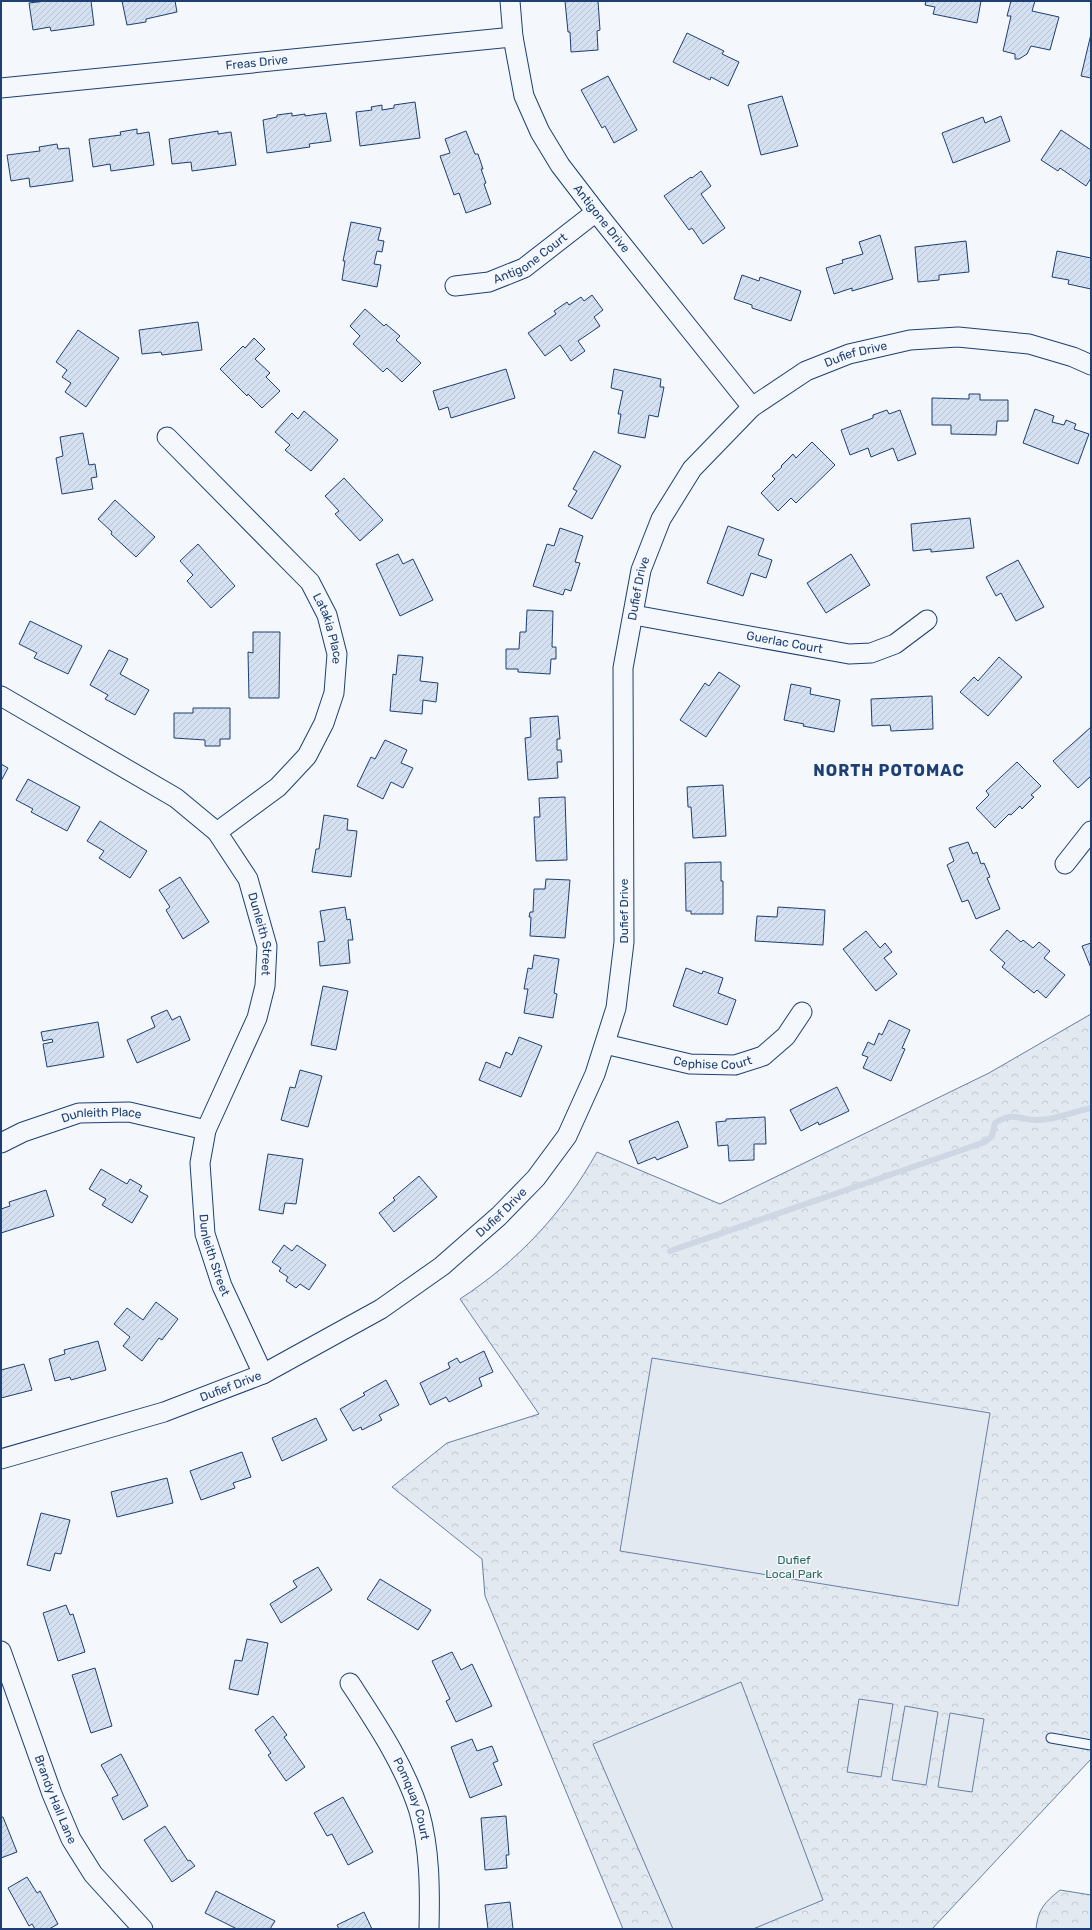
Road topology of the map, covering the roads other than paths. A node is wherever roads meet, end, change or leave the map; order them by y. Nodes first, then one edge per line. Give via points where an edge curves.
1 (510, 1) edge
2 (512, 37) junction
3 (1, 88) edge
4 (596, 212) junction
5 (455, 286) dead end
6 (1091, 365) edge
7 (752, 407) junction
8 (168, 437) dead end
9 (634, 615) junction
10 (927, 620) dead end
11 (1, 696) edge
12 (1091, 831) edge
13 (217, 832) junction
14 (1065, 864) dead end
15 (802, 1012) dead end
16 (605, 1044) junction
17 (206, 1130) junction
18 (1, 1143) edge
19 (263, 1374) junction
20 (1, 1459) edge
21 (1, 1651) edge
22 (350, 1683) dead end
23 (1052, 1738) dead end
24 (1091, 1745) edge
25 (144, 1929) edge
26 (429, 1929) edge

1 - 2 street, Antigone Drive
2 - 3 street, Freas Drive
2 - 4 street, Antigone Drive via 524,96 540,132 560,165
4 - 5 street, Antigone Court via 524,268 489,282
4 - 7 street, Antigone Drive
6 - 7 street, Dufief Drive via 1029,344 958,337 910,340 849,354 806,371
7 - 9 street, Dufief Drive via 692,469 661,519 641,570
8 - 13 street, Latakia Place via 310,582 327,615 337,654 334,693 324,723 307,756 278,787
9 - 10 street, Guerlac Court via 849,654 871,653 895,644
9 - 16 street, Dufief Drive via 623,668 624,942 616,1008
11 - 13 street, Dunleith Street via 176,798
12 - 14 street
13 - 17 street, Dunleith Street via 248,879 267,946 265,986 257,1018
15 - 16 street, Cephise Court via 786,1036 763,1056 734,1065 690,1064
16 - 19 street, Dufief Drive via 595,1074 567,1136 536,1178 499,1216 442,1266 381,1309
17 - 18 street, Dunleith Place via 129,1112 79,1113 23,1132
17 - 19 street, Dunleith Street via 200,1163 205,1234 222,1286
19 - 20 street, Dufief Drive via 164,1412
21 - 25 street, Brandy Hall Lane via 52,1794 71,1839 93,1874
22 - 26 street, Pomquay Court via 392,1748 419,1811 427,1851
23 - 24 lane

